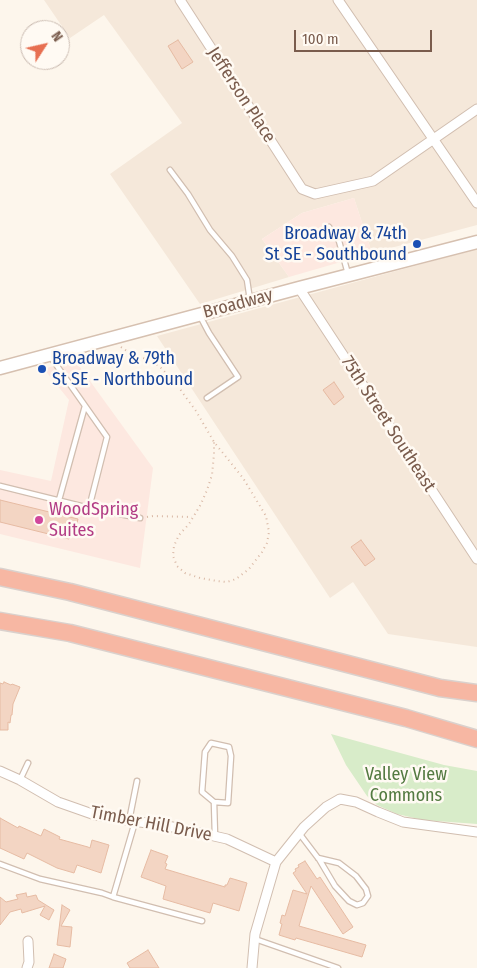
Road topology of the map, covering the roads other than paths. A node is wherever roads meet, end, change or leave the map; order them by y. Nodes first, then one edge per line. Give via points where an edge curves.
1 (180, 0) edge
2 (338, 0) edge
3 (477, 109) edge
4 (434, 139) junction
5 (170, 170) dead end
6 (477, 203) edge
7 (329, 227) dead end
8 (477, 242) edge
9 (348, 276) junction
10 (299, 288) junction
11 (250, 301) junction
12 (200, 315) junction
13 (49, 355) junction
14 (0, 368) edge
15 (207, 398) dead end
16 (85, 406) junction
17 (0, 486) edge
18 (60, 500) junction
19 (90, 508) junction
20 (140, 518) road end
21 (477, 559) edge
22 (0, 577) edge
23 (0, 621) edge
24 (477, 693) edge
25 (477, 739) edge
26 (28, 763) dead end
27 (0, 771) edge
28 (20, 780) junction
29 (137, 781) dead end
30 (214, 802) junction
31 (132, 821) junction
32 (477, 832) edge
33 (299, 833) junction
34 (215, 836) junction
35 (318, 858) junction
36 (276, 862) junction
37 (0, 864) edge
38 (113, 897) junction
39 (202, 921) dead end
40 (255, 939) junction
41 (28, 941) dead end
42 (27, 968) edge
43 (252, 968) edge
44 (338, 968) edge

1 - 4 street, Jefferson Place via 302,190 315,194 373,181
2 - 4 street
3 - 4 street
4 - 6 street
5 - 11 lane via 247,280
7 - 9 lane via 339,241
8 - 9 street, Broadway
9 - 10 street, Broadway
10 - 11 street, Broadway
10 - 21 street, 75th Street Southeast
11 - 12 street, Broadway
12 - 13 street, Broadway
12 - 15 lane via 238,377
13 - 14 street, Broadway
13 - 16 lane
16 - 18 lane
16 - 19 lane via 107,437
17 - 18 lane
18 - 19 lane
19 - 20 lane
22 - 24 highway via 70,592 440,688
23 - 25 highway via 78,635
26 - 28 lane
27 - 28 street, Timber Hill Drive
28 - 31 street, Timber Hill Drive via 77,809
29 - 31 lane
30 - 30 lane via 202,792 205,752 211,744 229,747 231,756 228,802
30 - 34 lane
31 - 34 street, Timber Hill Drive
31 - 38 lane
32 - 33 street via 403,822 356,802 340,800 326,807
33 - 35 lane
33 - 36 street
34 - 36 street, Timber Hill Drive
35 - 35 lane via 335,886 349,901 357,905 363,903 368,896 356,876 339,864
36 - 40 street
37 - 38 lane via 40,879
38 - 39 lane
40 - 43 street
40 - 44 lane
41 - 42 street

